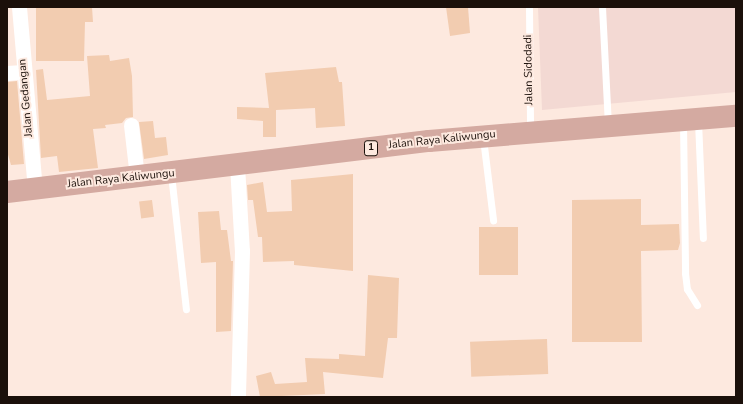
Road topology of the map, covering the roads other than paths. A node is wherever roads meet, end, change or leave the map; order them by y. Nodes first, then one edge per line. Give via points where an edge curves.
1 (19, 7) edge
2 (528, 7) edge
3 (602, 7) edge
4 (23, 72) junction
5 (7, 74) edge
6 (736, 116) edge
7 (691, 121) junction
8 (131, 125) dead end
9 (608, 127) junction
10 (530, 132) junction
11 (482, 136) junction
12 (237, 165) junction
13 (171, 174) junction
14 (137, 177) junction
15 (35, 189) junction
16 (7, 192) edge
17 (493, 220) dead end
18 (703, 238) dead end
19 (697, 305) dead end
20 (186, 308) dead end
21 (238, 397) edge

1 - 4 street, Jalan Gedangan
2 - 10 lane, Jalan Sidodadi
3 - 9 lane
4 - 5 street
4 - 15 street, Jalan Gedangan
6 - 7 main road, Jalan Raya Kaliwungu / 1
7 - 9 main road, Jalan Raya Kaliwungu / 1
7 - 18 lane
7 - 19 lane via 685,273 687,289
8 - 14 street
9 - 10 main road, Jalan Raya Kaliwungu / 1
10 - 11 main road, Jalan Raya Kaliwungu / 1
11 - 12 main road, Jalan Raya Kaliwungu / 1
11 - 17 lane
12 - 13 main road, Jalan Raya Kaliwungu / 1
12 - 21 street via 242,251
13 - 14 main road, Jalan Raya Kaliwungu / 1
13 - 20 lane
14 - 15 main road, Jalan Raya Kaliwungu / 1
15 - 16 main road, Jalan Raya Kaliwungu / 1

